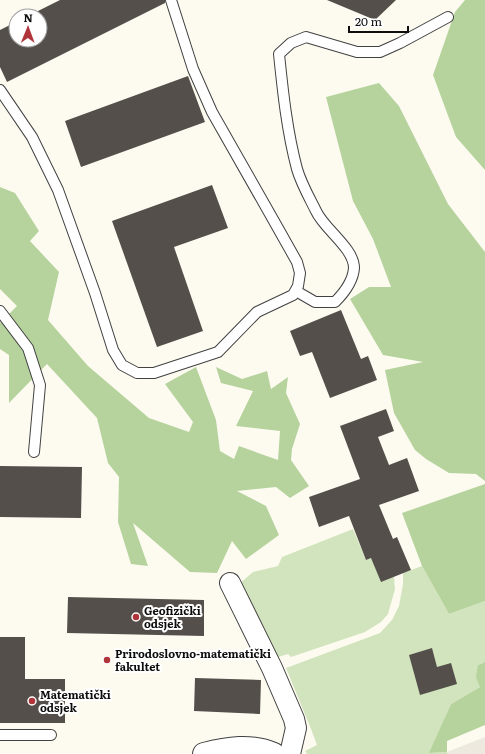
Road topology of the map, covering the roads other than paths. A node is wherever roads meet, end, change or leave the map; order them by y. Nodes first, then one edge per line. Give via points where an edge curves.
1 (171, 0) edge
2 (448, 17) dead end
3 (0, 90) edge
4 (296, 291) junction
5 (0, 311) edge
6 (34, 452) dead end
7 (230, 582) dead end
8 (0, 735) edge
9 (51, 735) dead end
10 (204, 754) edge
11 (274, 754) edge
12 (290, 754) edge

1 - 4 lane via 193,69 212,112 296,262 300,273
2 - 4 lane via 380,52 357,52 306,38 291,43 279,54 285,112 298,170 317,213 350,253 354,268 350,284 335,302 315,302
3 - 4 lane via 32,137 58,190 113,350 122,365 137,374 154,373 218,352 257,312 293,295
5 - 6 lane via 28,348 40,385
7 - 12 street via 294,719 296,728
8 - 9 lane
10 - 11 street via 237,747

